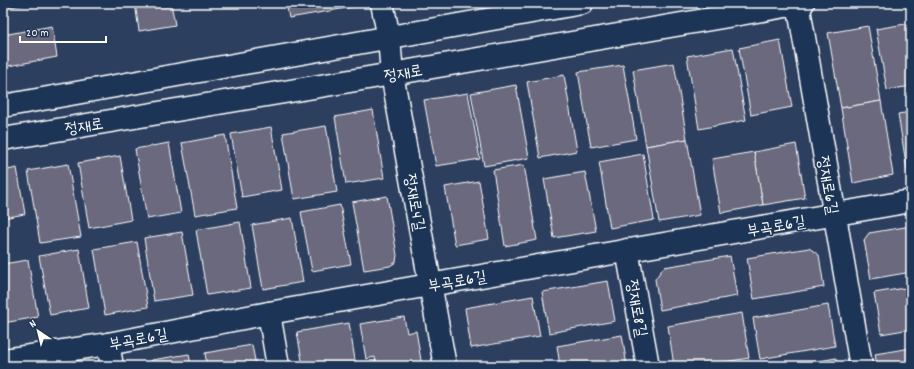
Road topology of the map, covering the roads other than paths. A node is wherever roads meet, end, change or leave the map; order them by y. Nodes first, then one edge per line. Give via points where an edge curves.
1 (382, 3) edge
2 (582, 3) edge
3 (800, 3) edge
4 (388, 38) junction
5 (392, 74) junction
6 (3, 106) edge
7 (3, 139) edge
8 (911, 201) edge
9 (834, 215) junction
10 (627, 250) junction
11 (431, 284) junction
12 (269, 313) junction
13 (108, 344) junction
14 (3, 360) edge
15 (112, 366) edge
16 (278, 366) edge
17 (445, 366) edge
18 (648, 366) edge
19 (861, 366) edge

1 - 4 street, 정재로4길
2 - 4 street, 정재로
3 - 5 street, 정재로
3 - 9 street, 정재로6길
4 - 5 street, 정재로4길
4 - 6 street, 정재로
5 - 7 street, 정재로
5 - 11 street, 정재로4길
8 - 9 street, 부곡로6길
9 - 10 street, 부곡로6길
9 - 19 street, 정재로6길
10 - 11 street, 부곡로6길
10 - 18 street, 정재로8길
11 - 12 street, 부곡로6길
11 - 17 street, 정재로4길
12 - 13 street, 부곡로6길
12 - 16 street
13 - 14 street, 부곡로6길
13 - 15 street

